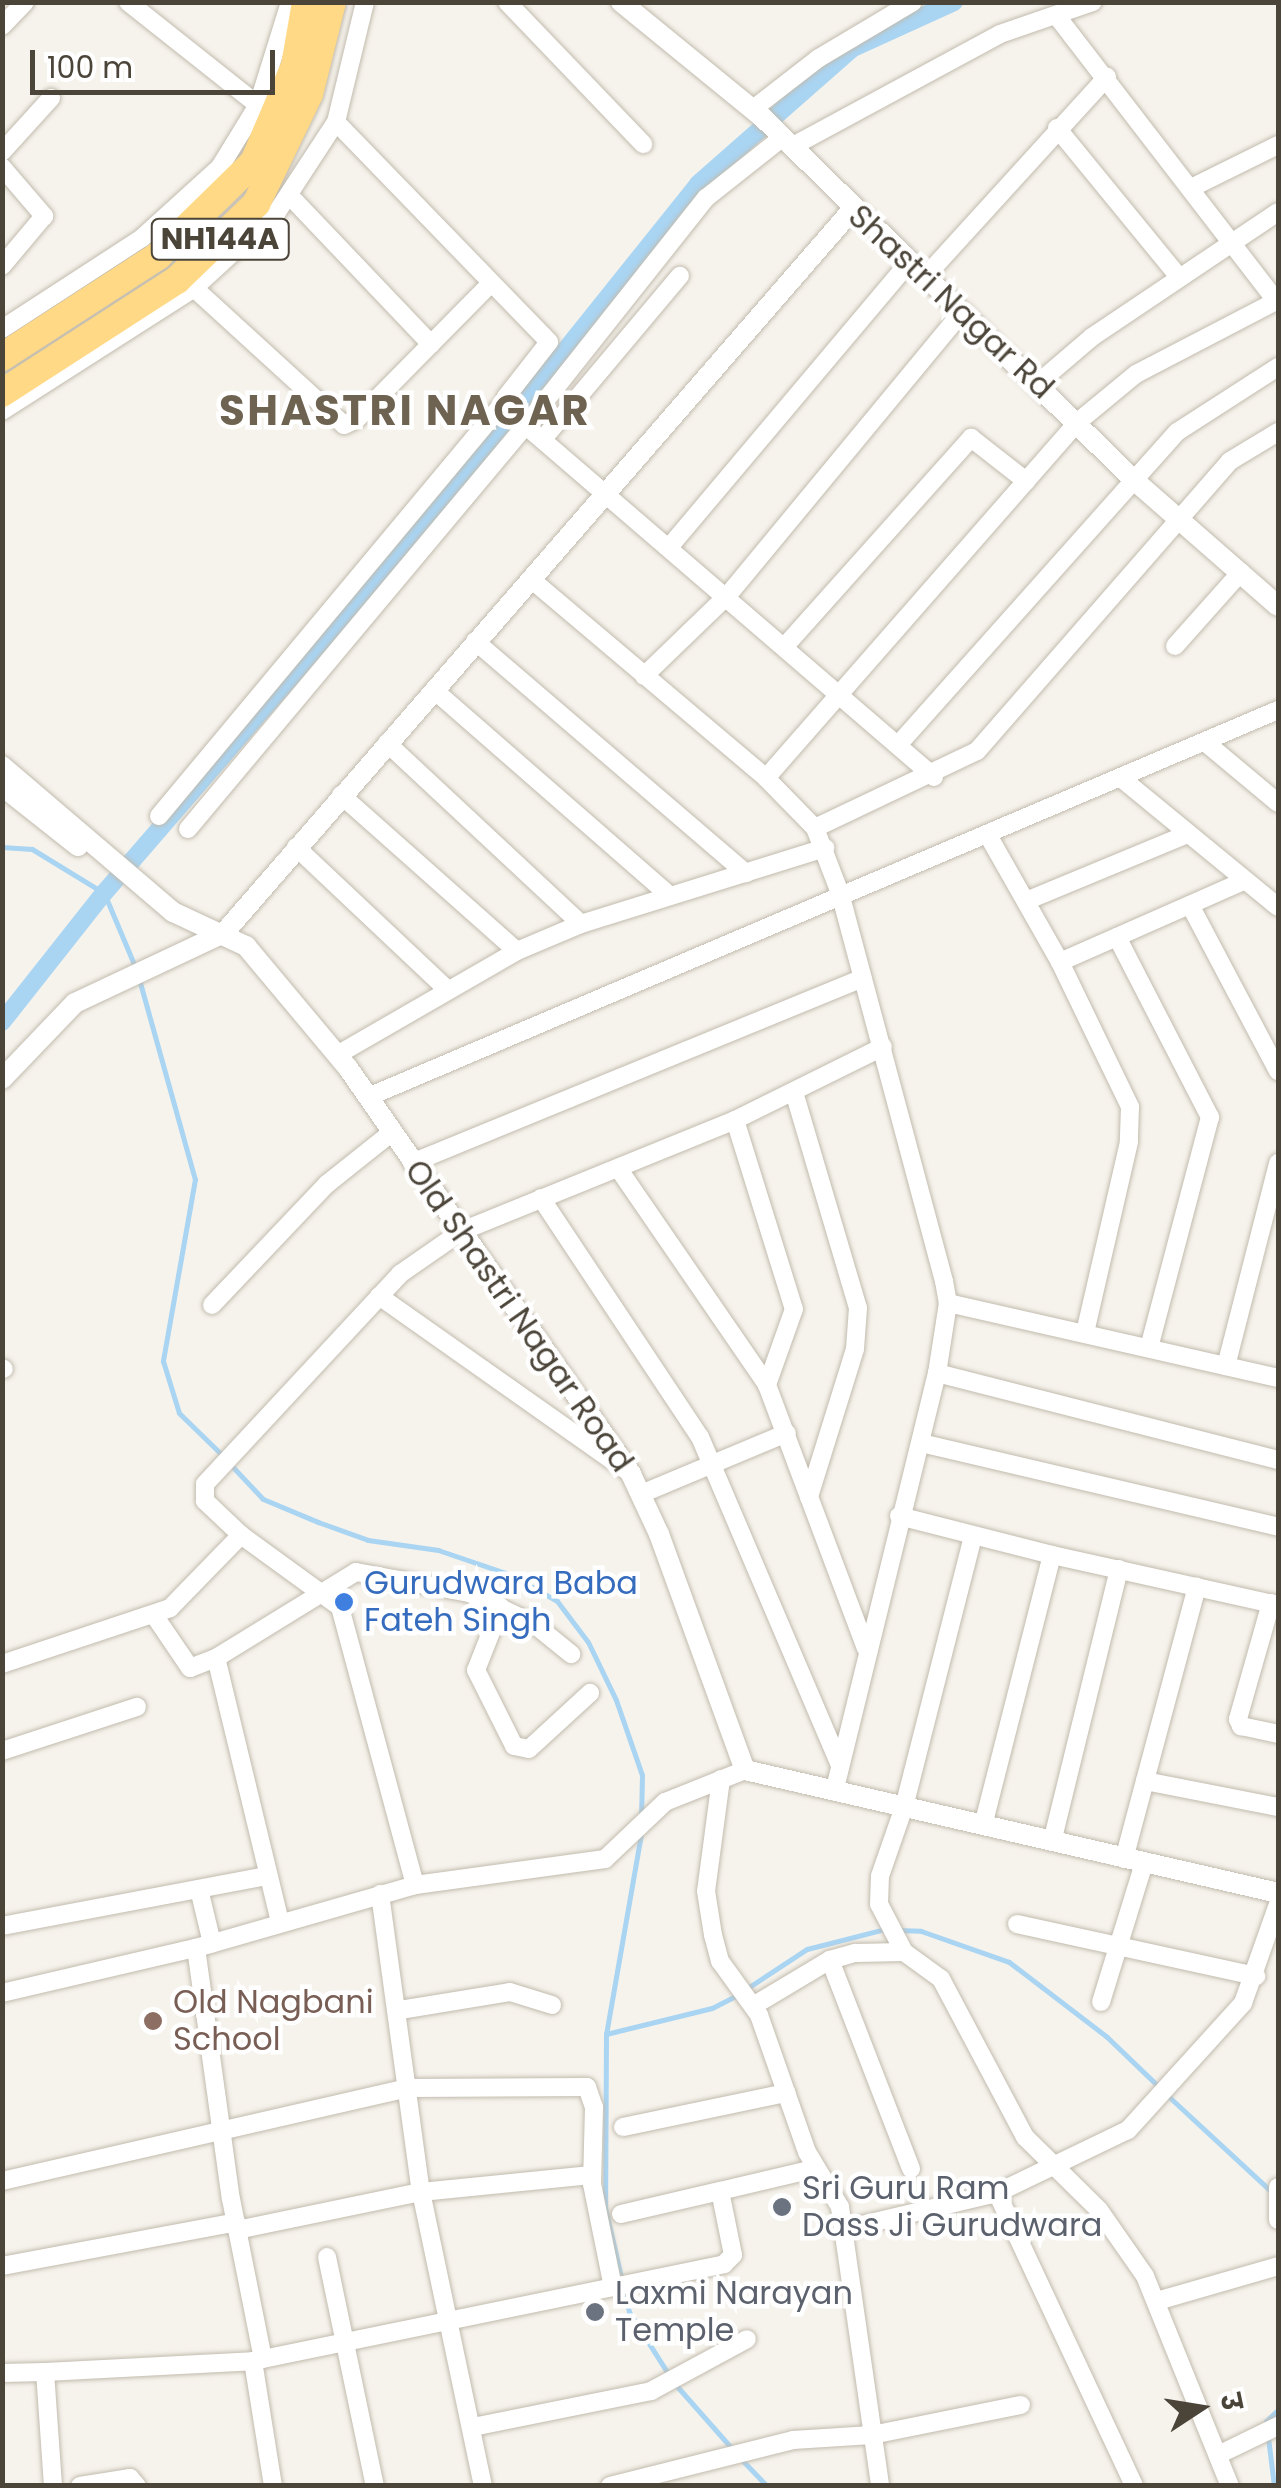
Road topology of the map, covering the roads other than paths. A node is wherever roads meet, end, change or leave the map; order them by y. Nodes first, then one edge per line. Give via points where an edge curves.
1 (25, 2) edge
2 (128, 2) edge
3 (290, 2) edge
4 (306, 2) edge
5 (332, 2) edge
6 (365, 2) edge
7 (508, 2) edge
8 (621, 2) edge
9 (914, 2) edge
10 (1093, 2) edge
11 (1056, 16) junction
12 (2, 26) edge
13 (1108, 78) junction
14 (51, 98) dead end
15 (258, 105) junction
16 (336, 122) junction
17 (773, 127) junction
18 (1057, 128) junction
19 (643, 144) dead end
20 (1278, 145) edge
21 (2, 152) edge
22 (2, 167) edge
23 (1191, 188) junction
24 (288, 195) junction
25 (852, 210) junction
26 (1278, 212) edge
27 (1233, 242) junction
28 (2, 266) edge
29 (916, 271) junction
30 (680, 276) dead end
31 (1179, 278) junction
32 (490, 284) junction
33 (194, 288) junction
34 (1277, 301) edge
35 (960, 315) junction
36 (2, 329) edge
37 (432, 344) junction
38 (2, 357) edge
39 (1278, 367) edge
40 (1037, 384) junction
41 (2, 393) edge
42 (2, 410) edge
43 (515, 415) junction
44 (1079, 421) junction
45 (1278, 432) edge
46 (543, 440) junction
47 (1134, 480) junction
48 (1026, 481) junction
49 (610, 492) junction
50 (1182, 523) junction
51 (671, 545) junction
52 (1241, 572) junction
53 (532, 580) junction
54 (728, 595) junction
55 (1278, 606) edge
56 (475, 641) junction
57 (786, 645) junction
58 (1175, 646) dead end
59 (644, 676) junction
60 (434, 690) junction
61 (840, 694) junction
62 (1278, 710) edge
63 (1206, 742) junction
64 (387, 743) junction
65 (898, 745) junction
66 (2, 766) edge
67 (934, 777) junction
68 (766, 778) junction
69 (1121, 778) junction
70 (2, 786) edge
71 (341, 796) junction
72 (1278, 803) edge
73 (41, 807) junction
74 (159, 816) dead end
75 (188, 828) dead end
76 (815, 828) junction
77 (1188, 834) junction
78 (989, 837) junction
79 (296, 847) junction
80 (824, 848) junction
81 (746, 873) junction
82 (1244, 881) junction
83 (840, 893) junction
84 (669, 895) junction
85 (1026, 901) junction
86 (1190, 905) junction
87 (1278, 907) edge
88 (581, 924) junction
89 (224, 933) junction
90 (1117, 937) junction
91 (517, 951) junction
92 (1060, 962) junction
93 (863, 978) junction
94 (448, 990) junction
95 (883, 1048) junction
96 (337, 1055) junction
97 (1278, 1071) edge
98 (2, 1079) edge
99 (794, 1092) junction
100 (368, 1096) junction
101 (734, 1120) junction
102 (392, 1132) junction
103 (412, 1164) junction
104 (1278, 1164) edge
105 (618, 1168) junction
106 (541, 1198) junction
107 (462, 1231) junction
108 (379, 1296) junction
109 (948, 1303) junction
110 (212, 1304) dead end
111 (1085, 1333) junction
112 (1149, 1348) junction
113 (1226, 1366) junction
114 (937, 1373) junction
115 (1278, 1378) edge
116 (768, 1384) junction
117 (788, 1433) junction
118 (921, 1443) junction
119 (1278, 1460) edge
120 (714, 1464) junction
121 (630, 1474) junction
122 (641, 1494) junction
123 (809, 1497) junction
124 (899, 1516) junction
125 (1278, 1527) edge
126 (241, 1535) junction
127 (974, 1536) junction
128 (1052, 1555) junction
129 (1119, 1570) junction
130 (1198, 1587) junction
131 (327, 1595) junction
132 (1275, 1604) edge
133 (501, 1606) junction
134 (154, 1615) junction
135 (866, 1648) junction
136 (571, 1654) dead end
137 (216, 1658) junction
138 (2, 1664) edge
139 (590, 1694) dead end
140 (137, 1706) dead end
141 (1278, 1734) edge
142 (2, 1751) edge
143 (840, 1766) junction
144 (745, 1770) junction
145 (721, 1779) junction
146 (1145, 1781) junction
147 (834, 1791) junction
148 (904, 1807) junction
149 (1278, 1807) edge
150 (983, 1825) junction
151 (1052, 1842) junction
152 (1134, 1861) junction
153 (266, 1876) junction
154 (416, 1885) junction
155 (199, 1889) junction
156 (1278, 1893) edge
157 (380, 1894) junction
158 (1278, 1904) edge
159 (280, 1922) junction
160 (1017, 1924) dead end
161 (2, 1926) edge
162 (204, 1946) junction
163 (1119, 1946) junction
164 (902, 1947) junction
165 (830, 1960) junction
166 (1256, 1976) junction
167 (3, 1993) edge
168 (744, 1997) junction
169 (1101, 2002) dead end
170 (552, 2005) dead end
171 (400, 2010) junction
172 (408, 2088) junction
173 (786, 2094) junction
174 (622, 2127) dead end
175 (221, 2132) junction
176 (1055, 2167) junction
177 (814, 2169) junction
178 (911, 2169) dead end
179 (591, 2175) junction
180 (2, 2181) edge
181 (720, 2190) junction
182 (1277, 2191) edge
183 (421, 2192) junction
184 (997, 2194) junction
185 (621, 2214) dead end
186 (1278, 2220) edge
187 (237, 2226) junction
188 (845, 2229) junction
189 (327, 2257) dead end
190 (2, 2266) edge
191 (1278, 2266) edge
192 (621, 2285) junction
193 (1157, 2301) junction
194 (449, 2316) junction
195 (346, 2338) junction
196 (747, 2339) dead end
197 (258, 2360) junction
198 (45, 2372) junction
199 (2, 2373) edge
200 (1022, 2405) dead end
201 (473, 2427) junction
202 (1270, 2431) edge
203 (872, 2436) junction
204 (1220, 2454) junction
205 (53, 2486) edge
206 (80, 2486) edge
207 (137, 2486) edge
208 (273, 2486) edge
209 (376, 2486) edge
210 (484, 2486) edge
211 (610, 2486) edge
212 (880, 2486) edge
213 (1134, 2486) edge
214 (1230, 2486) edge

1 - 12 street
2 - 15 street
3 - 15 street
4 - 38 highway, NH144A via 295,66 243,174 158,256
5 - 41 highway, NH144A via 310,94 256,204 177,280
6 - 16 street
7 - 19 street
8 - 17 street, Shastri Nagar Rd
9 - 17 street via 819,58
10 - 11 street
11 - 13 street
11 - 17 street
13 - 18 street
13 - 23 street
14 - 21 street
15 - 36 street via 234,148 180,208
16 - 24 street
16 - 32 street
17 - 25 street, Shastri Nagar Rd
17 - 43 street
18 - 29 street
18 - 31 street
20 - 23 street
22 - 28 street via 44,216
23 - 27 street
24 - 33 street via 248,242
24 - 37 street
25 - 29 street, Shastri Nagar Rd
25 - 49 street
26 - 27 street
27 - 31 street
27 - 34 street
29 - 35 street, Shastri Nagar Rd
29 - 51 street
30 - 46 street
31 - 40 street
32 - 37 street
32 - 43 street via 550,345
33 - 37 street via 344,425 358,420
33 - 42 street
34 - 44 street via 1136,374
35 - 40 street, Shastri Nagar Rd
35 - 54 street
39 - 47 street via 1198,416
40 - 44 street, Shastri Nagar Rd
43 - 46 street
43 - 74 street
43 - 75 street
44 - 47 street, Shastri Nagar Rd
44 - 48 street
45 - 50 street via 1230,461
46 - 49 street
47 - 50 street, Shastri Nagar Rd
47 - 65 street
48 - 57 street via 971,438
48 - 61 street
49 - 51 street
49 - 53 street
50 - 52 street, Shastri Nagar Rd
50 - 67 street via 992,737
51 - 54 street
52 - 55 street, Shastri Nagar Rd
52 - 58 street
53 - 56 street
53 - 59 street
54 - 57 street
54 - 59 street
56 - 60 street
56 - 81 street
57 - 61 street
59 - 68 street
60 - 64 street
60 - 84 street
61 - 65 street
61 - 68 street
62 - 63 street
63 - 69 street
63 - 72 street
64 - 71 street
64 - 88 street
65 - 67 street
66 - 73 street
67 - 76 street
68 - 76 street
69 - 77 street
69 - 78 street
70 - 73 street
71 - 79 street
71 - 91 street
73 - 89 street, Old Shastri Nagar Road via 144,893
76 - 80 street
77 - 82 street
77 - 85 street
78 - 83 street
78 - 85 street
79 - 89 street
79 - 94 street
80 - 81 street
80 - 83 street
81 - 84 street
82 - 86 street
82 - 87 street
83 - 93 street
83 - 100 street
84 - 88 street
85 - 92 street
86 - 90 street
86 - 97 street
88 - 91 street
89 - 96 street, Old Shastri Nagar Road via 265,964
89 - 98 street via 61,1014
90 - 92 street
90 - 112 street via 1210,1116
91 - 94 street
92 - 111 street via 1124,1089 1132,1124
93 - 95 street
93 - 103 street
94 - 96 street
95 - 99 street
95 - 109 street
96 - 100 street, Old Shastri Nagar Road
99 - 101 street
99 - 123 street via 858,1308 854,1349
100 - 102 street, Old Shastri Nagar Road
101 - 105 street
101 - 116 street via 794,1310
102 - 103 street, Old Shastri Nagar Road
102 - 110 street via 327,1184
103 - 107 street, Old Shastri Nagar Road
104 - 113 street
105 - 106 street
105 - 116 street
106 - 107 street
106 - 120 street
107 - 108 street
107 - 121 street, Old Shastri Nagar Road
108 - 121 street
108 - 126 street via 208,1478 205,1501
109 - 111 street
109 - 114 street
111 - 112 street
112 - 113 street
113 - 115 street
114 - 118 street
114 - 119 street
116 - 117 street
117 - 120 street
117 - 123 street
118 - 124 street
118 - 125 street
120 - 122 street
120 - 143 street
121 - 122 street, Old Shastri Nagar Road
122 - 144 street, Old Shastri Nagar Road
123 - 135 street
124 - 127 street
124 - 135 street
126 - 131 street
126 - 134 street via 181,1598
127 - 128 street
127 - 148 street
128 - 129 street
128 - 150 street
129 - 130 street
129 - 151 street
130 - 132 street
130 - 146 street
131 - 133 street via 338,1578 369,1572
131 - 137 street
131 - 154 street via 343,1618
132 - 141 street via 1238,1719 1241,1726
133 - 136 street
133 - 139 street via 476,1670 514,1746 529,1749
134 - 137 street via 190,1668
134 - 138 street
135 - 143 street
137 - 153 street
140 - 142 street
143 - 147 street
144 - 145 street
144 - 147 street
145 - 154 street via 665,1802 604,1859
145 - 168 street via 706,1890 720,1961
146 - 149 street
146 - 152 street
147 - 148 street
148 - 150 street
148 - 164 street via 880,1876 885,1918
150 - 151 street
151 - 152 street
152 - 156 street
152 - 163 street
153 - 155 street
153 - 159 street
154 - 157 street
155 - 161 street
155 - 162 street
157 - 159 street
157 - 171 street
158 - 166 street
159 - 162 street
160 - 163 street
162 - 167 street
162 - 175 street
163 - 166 street
163 - 169 street
164 - 165 street
164 - 176 street via 954,1994 1025,2137
165 - 168 street
165 - 178 street
166 - 176 street via 1243,2003 1160,2100 1128,2130
168 - 173 street
170 - 171 street via 510,1992
171 - 172 street
172 - 175 street
172 - 179 street via 587,2086 594,2107
172 - 183 street
173 - 174 street
173 - 177 street
175 - 180 street
175 - 187 street
176 - 184 street
176 - 193 street via 1116,2231
177 - 181 street
177 - 188 street via 835,2197
179 - 183 street
179 - 192 street
181 - 185 street
181 - 192 street via 731,2260
182 - 186 street
183 - 187 street
183 - 194 street
184 - 188 street
184 - 213 street
187 - 190 street
187 - 197 street
188 - 203 street
189 - 195 street
191 - 193 street
192 - 194 street
193 - 204 street
194 - 195 street
194 - 201 street
195 - 197 street
195 - 209 street
196 - 201 street via 666,2384
197 - 198 street
197 - 208 street
198 - 199 street
198 - 205 street
200 - 203 street
201 - 210 street
202 - 204 street
203 - 211 street via 734,2452
203 - 212 street
204 - 214 street
206 - 207 street via 130,2478

